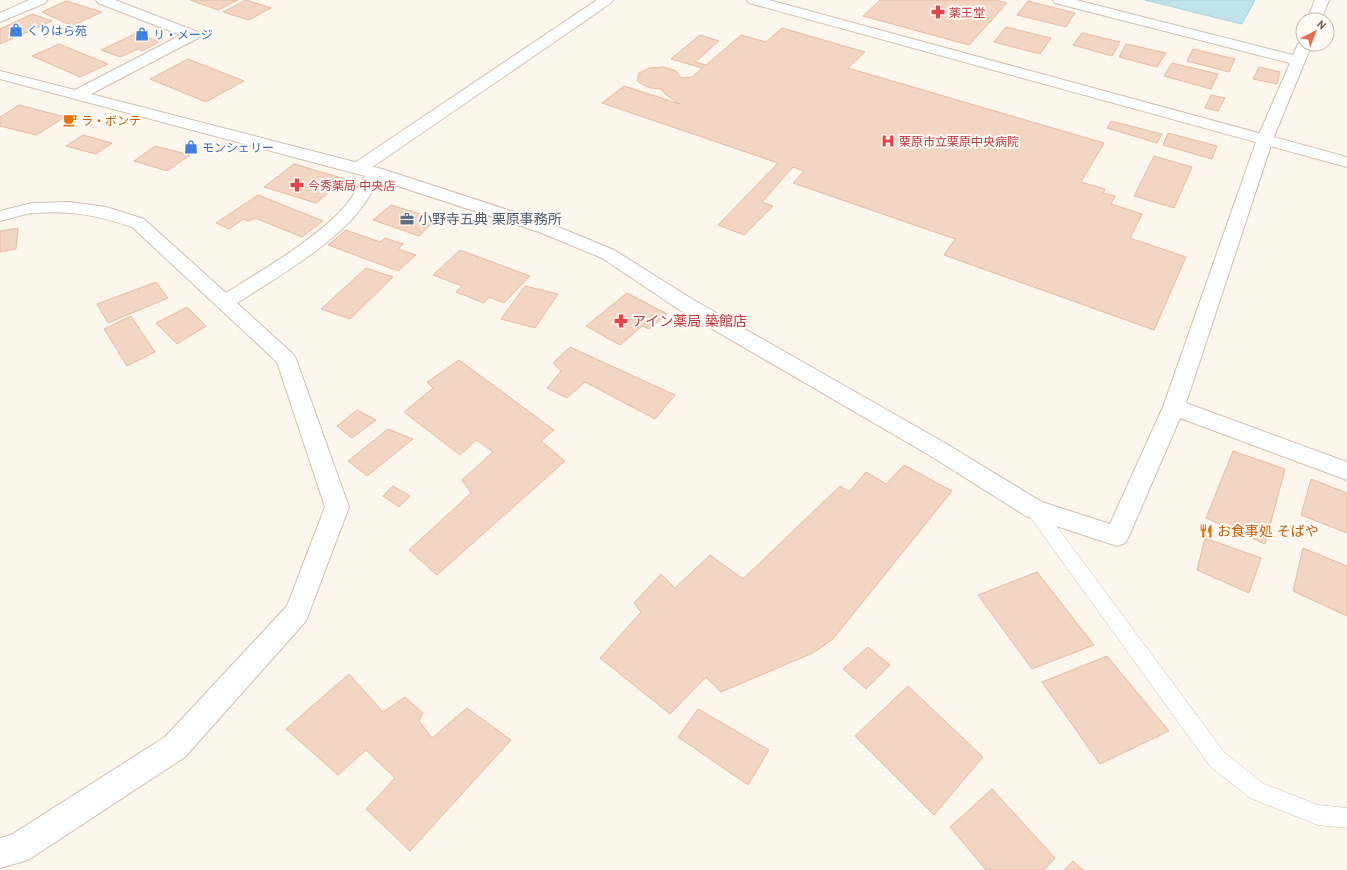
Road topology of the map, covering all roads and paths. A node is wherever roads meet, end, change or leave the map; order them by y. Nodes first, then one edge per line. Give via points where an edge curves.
1 (40, 0) edge
2 (103, 0) edge
3 (606, 0) edge
4 (754, 0) edge
5 (1060, 0) edge
6 (1322, 0) edge
7 (1317, 12) edge
8 (0, 18) edge
9 (1302, 53) edge
10 (0, 75) edge
11 (79, 94) junction
12 (1265, 140) junction
13 (1347, 162) edge
14 (367, 171) junction
15 (0, 216) edge
16 (224, 303) junction
17 (1174, 407) junction
18 (1347, 471) edge
19 (1034, 509) junction
20 (1347, 818) edge
21 (0, 853) edge

1 - 8 street
2 - 11 street via 193,35
3 - 14 street
4 - 12 street
5 - 9 street
6 - 7 street
9 - 12 street
10 - 11 street
11 - 14 street
12 - 13 street
12 - 17 street
14 - 16 street via 367,183 351,210 307,248
14 - 19 street via 545,228 608,254 685,304 937,449
15 - 16 street via 32,208 69,207 106,212 138,223
16 - 21 street via 286,359 337,507 297,613 174,747 17,849
17 - 18 street
17 - 19 street via 1117,536
19 - 20 lane via 1217,759 1257,791 1318,815

